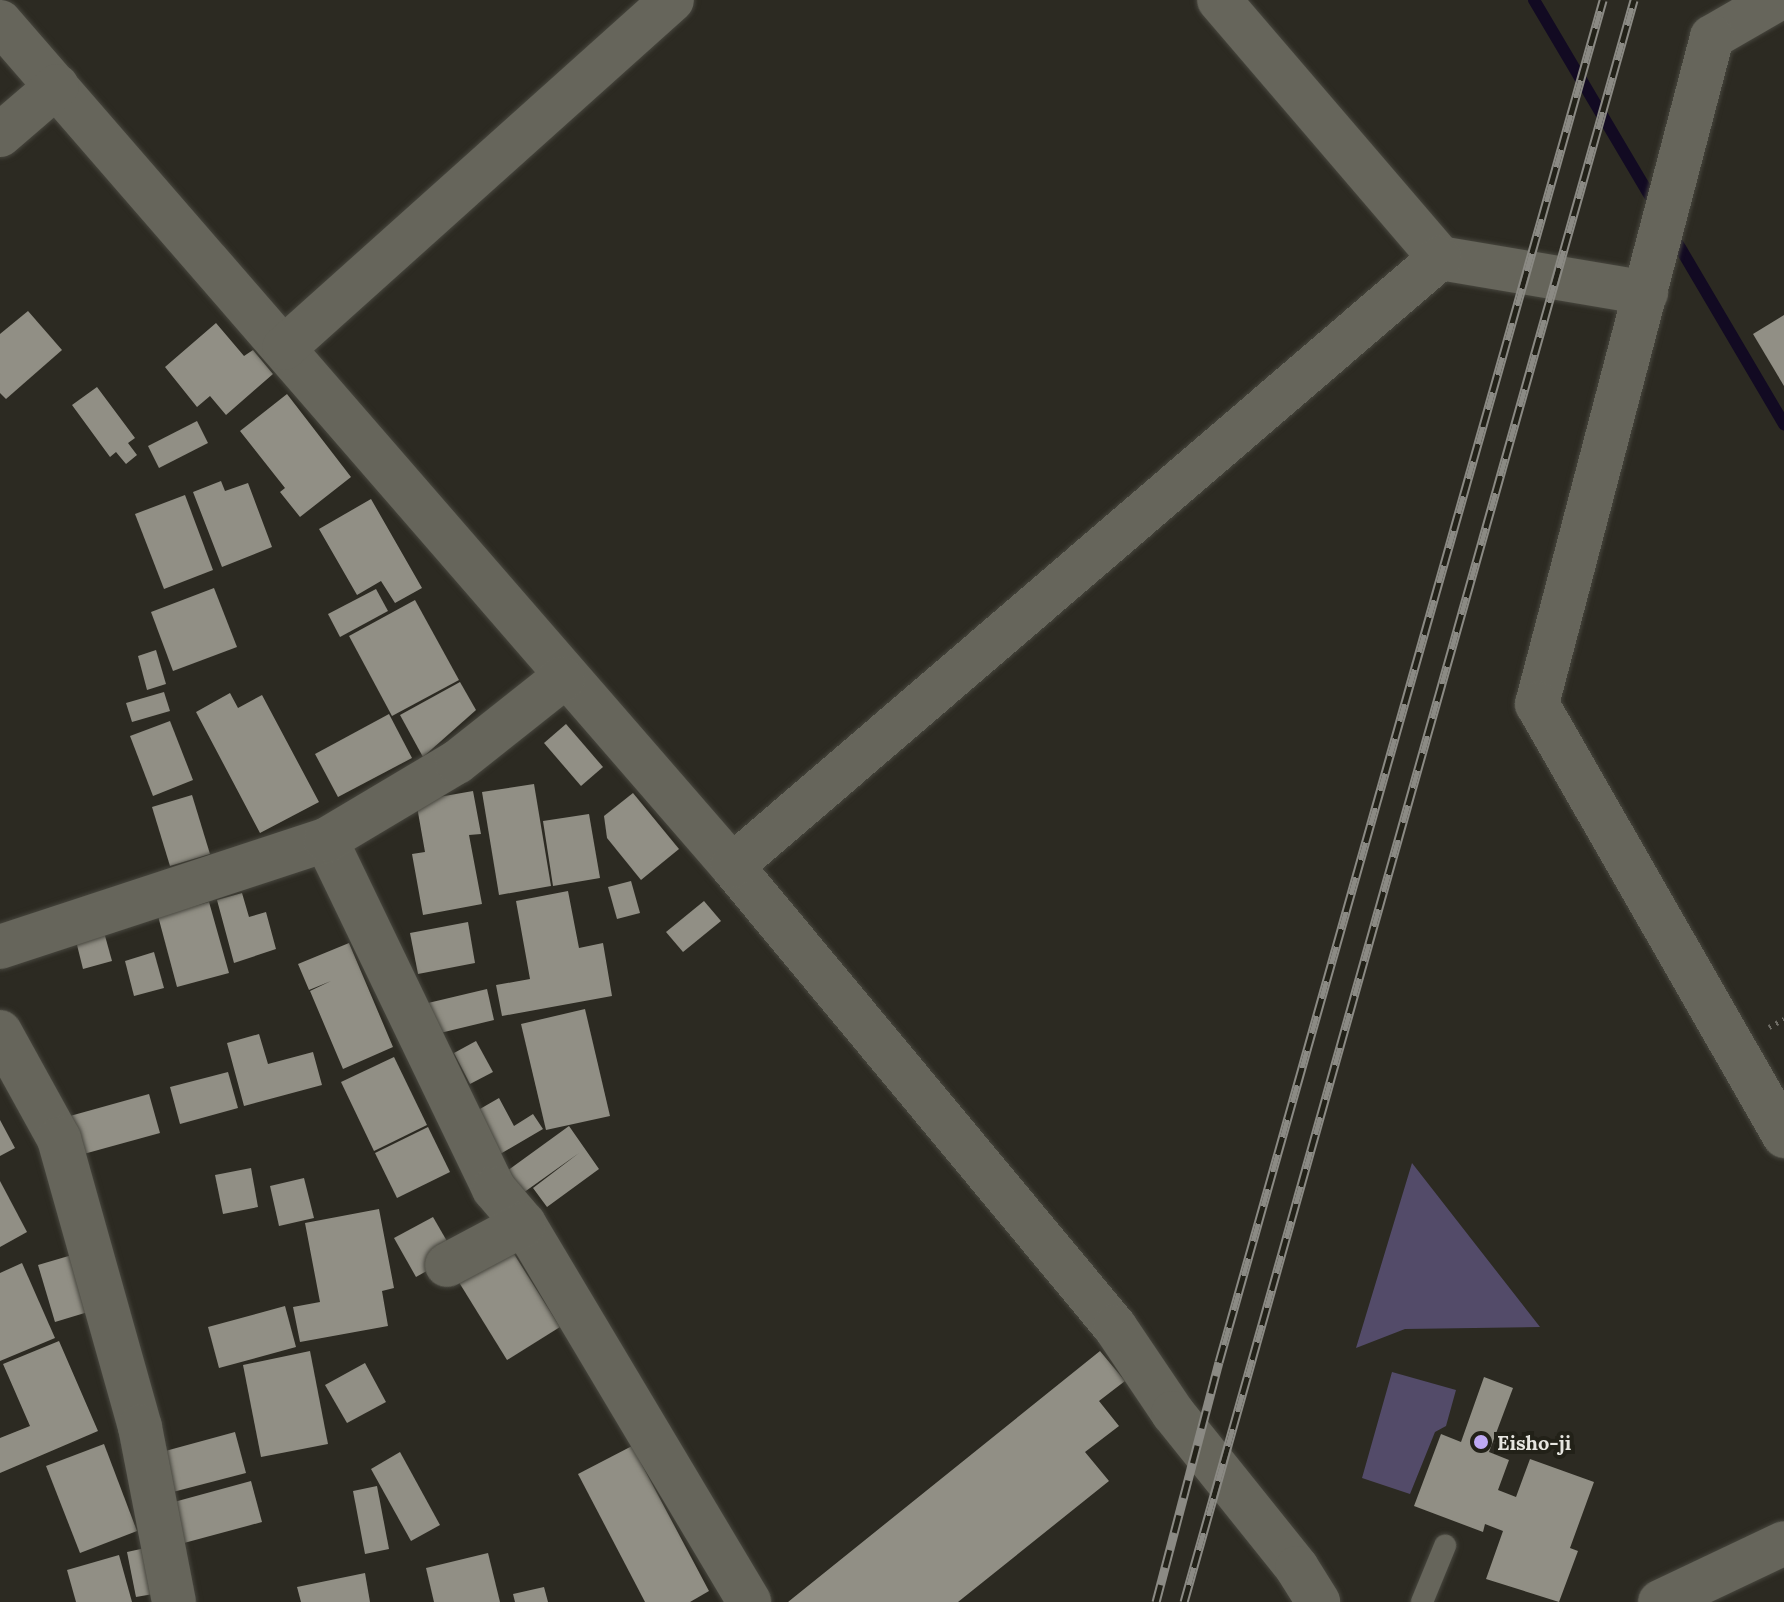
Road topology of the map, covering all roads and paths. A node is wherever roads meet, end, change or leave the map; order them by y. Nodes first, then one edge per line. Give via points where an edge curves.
1 (672, 0) edge
2 (1219, 0) edge
3 (1776, 0) edge
4 (0, 22) edge
5 (57, 86) junction
6 (0, 135) edge
7 (1440, 258) junction
8 (1646, 293) junction
9 (284, 348) junction
10 (563, 678) junction
11 (326, 840) junction
12 (732, 866) junction
13 (0, 947) edge
14 (0, 1032) edge
15 (1784, 1136) edge
16 (524, 1224) junction
17 (447, 1265) dead end
18 (1784, 1543) edge
19 (1445, 1546) dead end
20 (174, 1602) edge
21 (749, 1602) edge
22 (1318, 1602) edge
23 (1422, 1602) edge
24 (1660, 1602) edge

1 - 9 street
2 - 7 street
3 - 8 street via 1712,37
4 - 5 street
5 - 6 street
5 - 9 street
7 - 8 street
7 - 12 street
8 - 15 street via 1537,704
9 - 10 street
10 - 11 street via 457,762
10 - 12 street
11 - 13 street
11 - 16 street via 494,1189
12 - 22 street via 1115,1327 1173,1413 1297,1568
14 - 20 street via 59,1139 140,1427
16 - 17 street
16 - 21 street
18 - 24 street
19 - 23 lane

